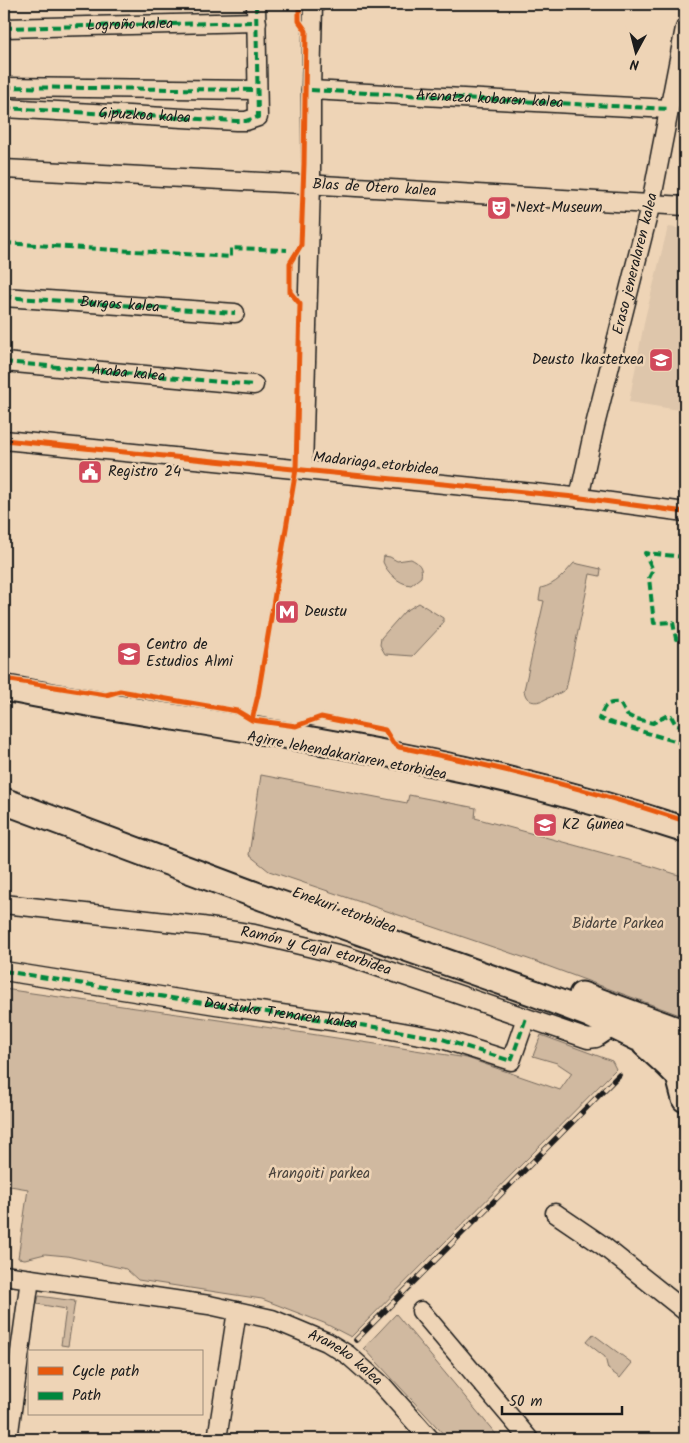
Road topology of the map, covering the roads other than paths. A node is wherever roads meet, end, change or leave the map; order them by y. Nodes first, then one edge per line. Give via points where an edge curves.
1 (256, 4) edge
2 (313, 4) edge
3 (256, 22) junction
4 (4, 28) edge
5 (685, 28) edge
6 (4, 87) edge
7 (258, 90) junction
8 (311, 90) junction
9 (4, 108) edge
10 (669, 109) junction
11 (4, 169) edge
12 (311, 184) junction
13 (651, 203) junction
14 (685, 206) edge
15 (4, 297) edge
16 (235, 312) dead end
17 (4, 362) edge
18 (254, 385) dead end
19 (4, 440) edge
20 (303, 469) junction
21 (579, 498) junction
22 (685, 512) edge
23 (4, 688) edge
24 (4, 698) edge
25 (4, 785) edge
26 (4, 801) edge
27 (685, 830) edge
28 (685, 838) edge
29 (4, 904) edge
30 (4, 971) edge
31 (526, 1018) junction
32 (614, 1026) junction
33 (679, 1031) edge
34 (638, 1038) junction
35 (685, 1054) edge
36 (685, 1099) edge
37 (555, 1213) dead end
38 (4, 1275) edge
39 (30, 1279) junction
40 (237, 1311) junction
41 (421, 1311) dead end
42 (685, 1311) edge
43 (8, 1439) edge
44 (217, 1439) edge
45 (430, 1439) edge
46 (529, 1439) edge

1 - 3 street, Gipuzkoa kalea
2 - 8 street
3 - 4 street, Logroño kalea
3 - 7 street, Gipuzkoa kalea
5 - 10 street, Eraso jeneralaren kalea
6 - 7 street, Gipuzkoa kalea
7 - 9 street, Gipuzkoa kalea via 258,117 246,121
8 - 10 street, Arenatza kobaren kalea
8 - 12 street
10 - 13 street, Eraso jeneralaren kalea
11 - 12 street, Blas de Otero kalea
12 - 13 street, Blas de Otero kalea
12 - 20 street
13 - 14 street, Blas de Otero kalea
13 - 21 street, Eraso jeneralaren kalea
15 - 16 street, Burgos kalea
17 - 18 street, Araba kalea
19 - 20 street, Madariaga etorbidea
20 - 21 street, Madariaga etorbidea
21 - 22 street, Madariaga etorbidea
23 - 27 main road, Agirre lehendakariaren etorbidea via 416,759 608,806
24 - 28 main road, Agirre lehendakariaren etorbidea via 415,767 604,813
25 - 33 main road, Enekuri etorbidea via 269,885
26 - 32 main road, Enekuri etorbidea via 264,898 534,993
29 - 31 street, Ramón y Cajal etorbidea via 254,934 346,956
30 - 31 street, Deustuko Trenaren kalea via 442,1039 511,1061
31 - 32 street, Ramón y Cajal etorbidea via 588,1039 596,1038
32 - 33 main road via 630,1023 654,1031
32 - 34 main road, Enekuri etorbidea
34 - 35 main road, Enekuri etorbidea
34 - 36 main road, Enekuri etorbidea via 679,1076
37 - 42 street via 602,1245
38 - 39 street, Araneko kalea
39 - 40 street, Araneko kalea
39 - 43 street
40 - 44 street
40 - 45 street, Araneko kalea via 272,1319 327,1342 348,1355 383,1386
41 - 46 street

